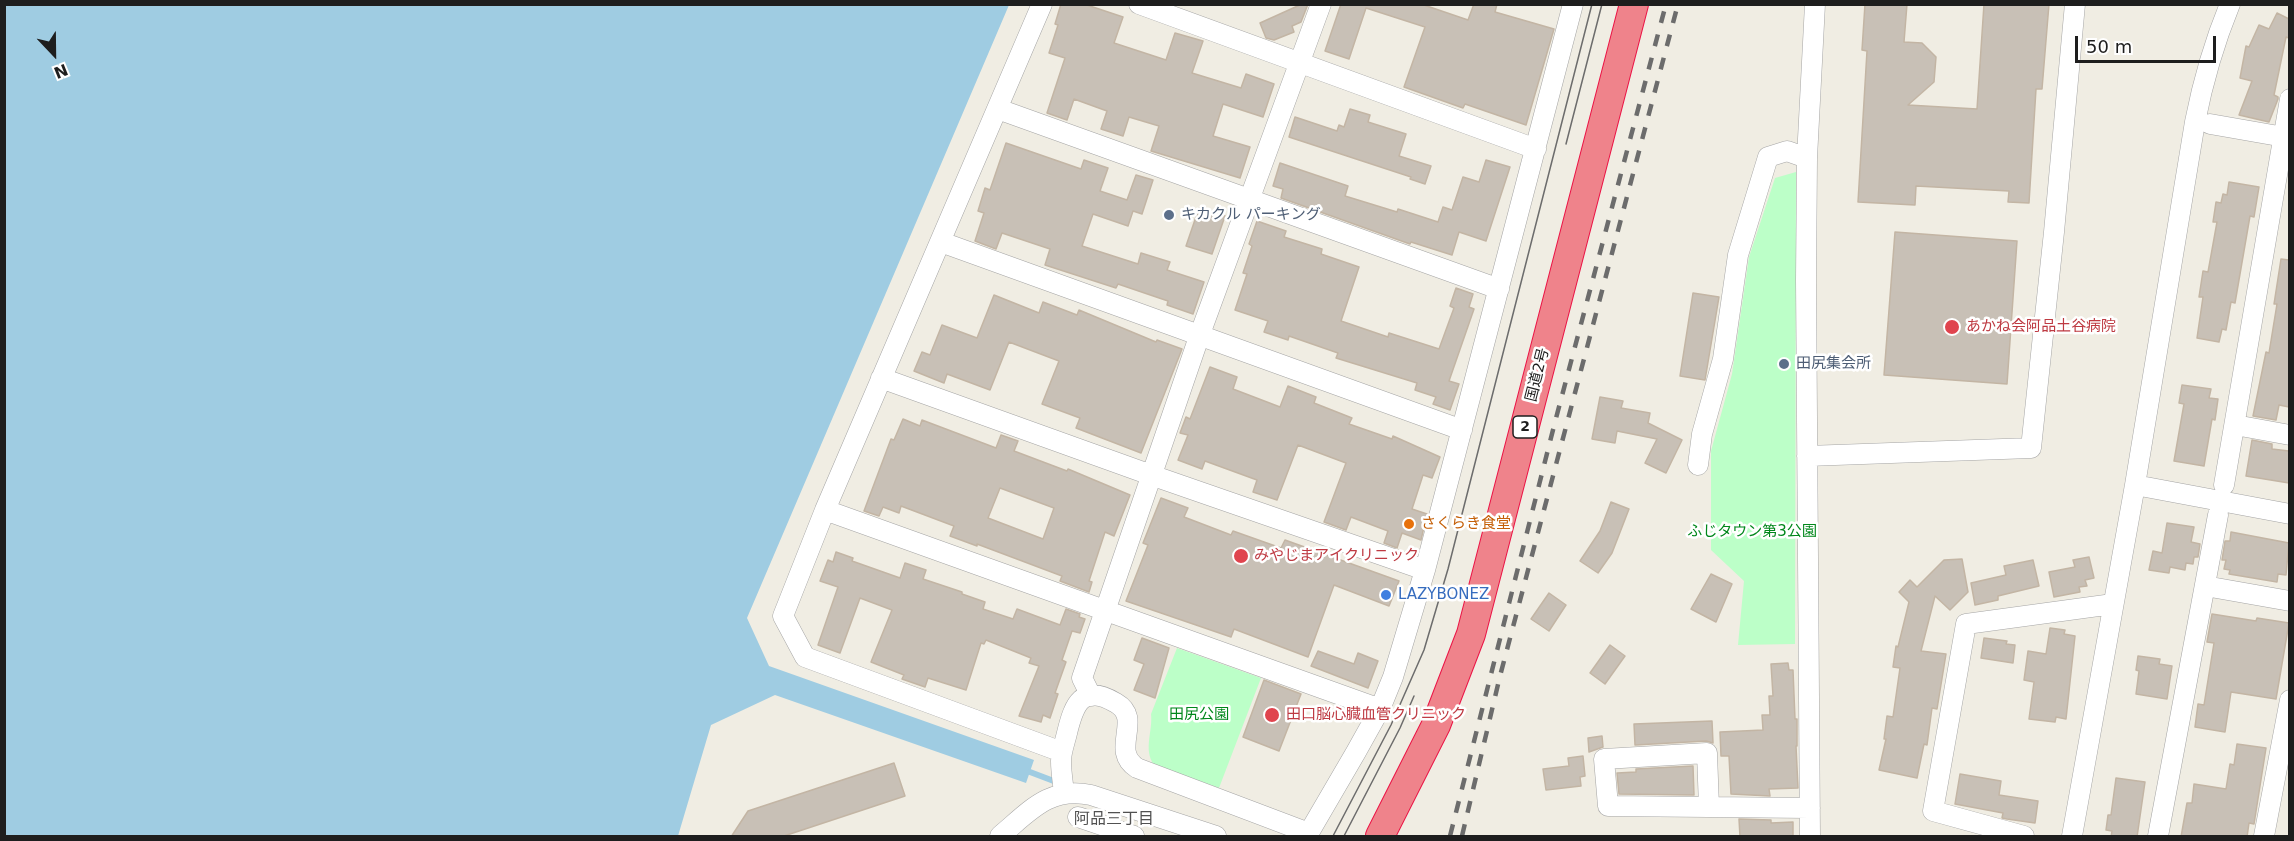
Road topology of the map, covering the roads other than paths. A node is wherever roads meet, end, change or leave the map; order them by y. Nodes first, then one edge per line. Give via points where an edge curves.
1 (1042, 4) edge
2 (1139, 4) edge
3 (1321, 4) edge
4 (1634, 4) edge
5 (1815, 4) edge
6 (2075, 4) edge
7 (2230, 4) edge
8 (1570, 5) edge
9 (1301, 64) junction
10 (2289, 99) edge
11 (998, 110) junction
12 (2210, 124) dead end
13 (2287, 137) edge
14 (1536, 149) junction
15 (1807, 158) junction
16 (1248, 200) junction
17 (941, 242) junction
18 (1499, 290) junction
19 (1200, 334) junction
20 (881, 378) junction
21 (2235, 425) junction
22 (1462, 430) junction
23 (2289, 435) edge
24 (1807, 456) junction
25 (1698, 465) dead end
26 (1151, 476) junction
27 (2134, 485) junction
28 (2224, 485) dead end
29 (825, 510) junction
30 (2289, 514) edge
31 (2218, 515) dead end
32 (1425, 570) junction
33 (2205, 586) junction
34 (2289, 601) edge
35 (2113, 604) junction
36 (1105, 610) junction
37 (1091, 696) junction
38 (2289, 700) edge
39 (1380, 709) junction
40 (1062, 760) junction
41 (1065, 793) junction
42 (1709, 807) junction
43 (1810, 808) junction
44 (1078, 817) dead end
45 (1308, 835) edge
46 (1000, 837) edge
47 (1134, 837) edge
48 (1216, 837) edge
49 (1380, 837) edge
50 (1810, 837) edge
51 (2024, 837) edge
52 (2072, 837) edge
53 (2158, 837) edge
54 (2264, 837) edge

1 - 11 street
2 - 9 street
3 - 9 street
4 - 49 highway, 国道2号 / 2 via 1472,634 1436,724
5 - 15 street
6 - 24 street via 2031,448
7 - 27 street via 2204,76
8 - 14 street
9 - 14 street
9 - 16 street
10 - 13 street
11 - 16 street
11 - 17 street
12 - 13 street
13 - 21 street
14 - 18 street
15 - 24 street
15 - 25 street via 1786,151 1768,157 1738,255 1723,359 1702,434
16 - 18 street
16 - 19 street
17 - 19 street
17 - 20 street
18 - 22 street
19 - 22 street
19 - 26 street
20 - 26 street
20 - 29 street
21 - 23 street
21 - 28 street
22 - 32 street
24 - 43 street
26 - 32 street
26 - 36 street
27 - 30 street
27 - 35 street
29 - 36 street
29 - 40 street via 783,616 805,657
31 - 33 street
32 - 39 street
33 - 34 street
33 - 53 street
35 - 51 street via 1966,624 1933,812
35 - 52 street
36 - 37 street via 1082,678
36 - 39 street
37 - 40 street via 1076,704
37 - 45 street via 1122,707 1128,725 1125,756 1137,768
38 - 54 street
39 - 45 street
40 - 41 street
41 - 46 street via 1043,801
41 - 48 street via 1091,795
42 - 42 street via 1608,806 1604,759 1707,753
42 - 43 street
43 - 50 street
44 - 47 street

